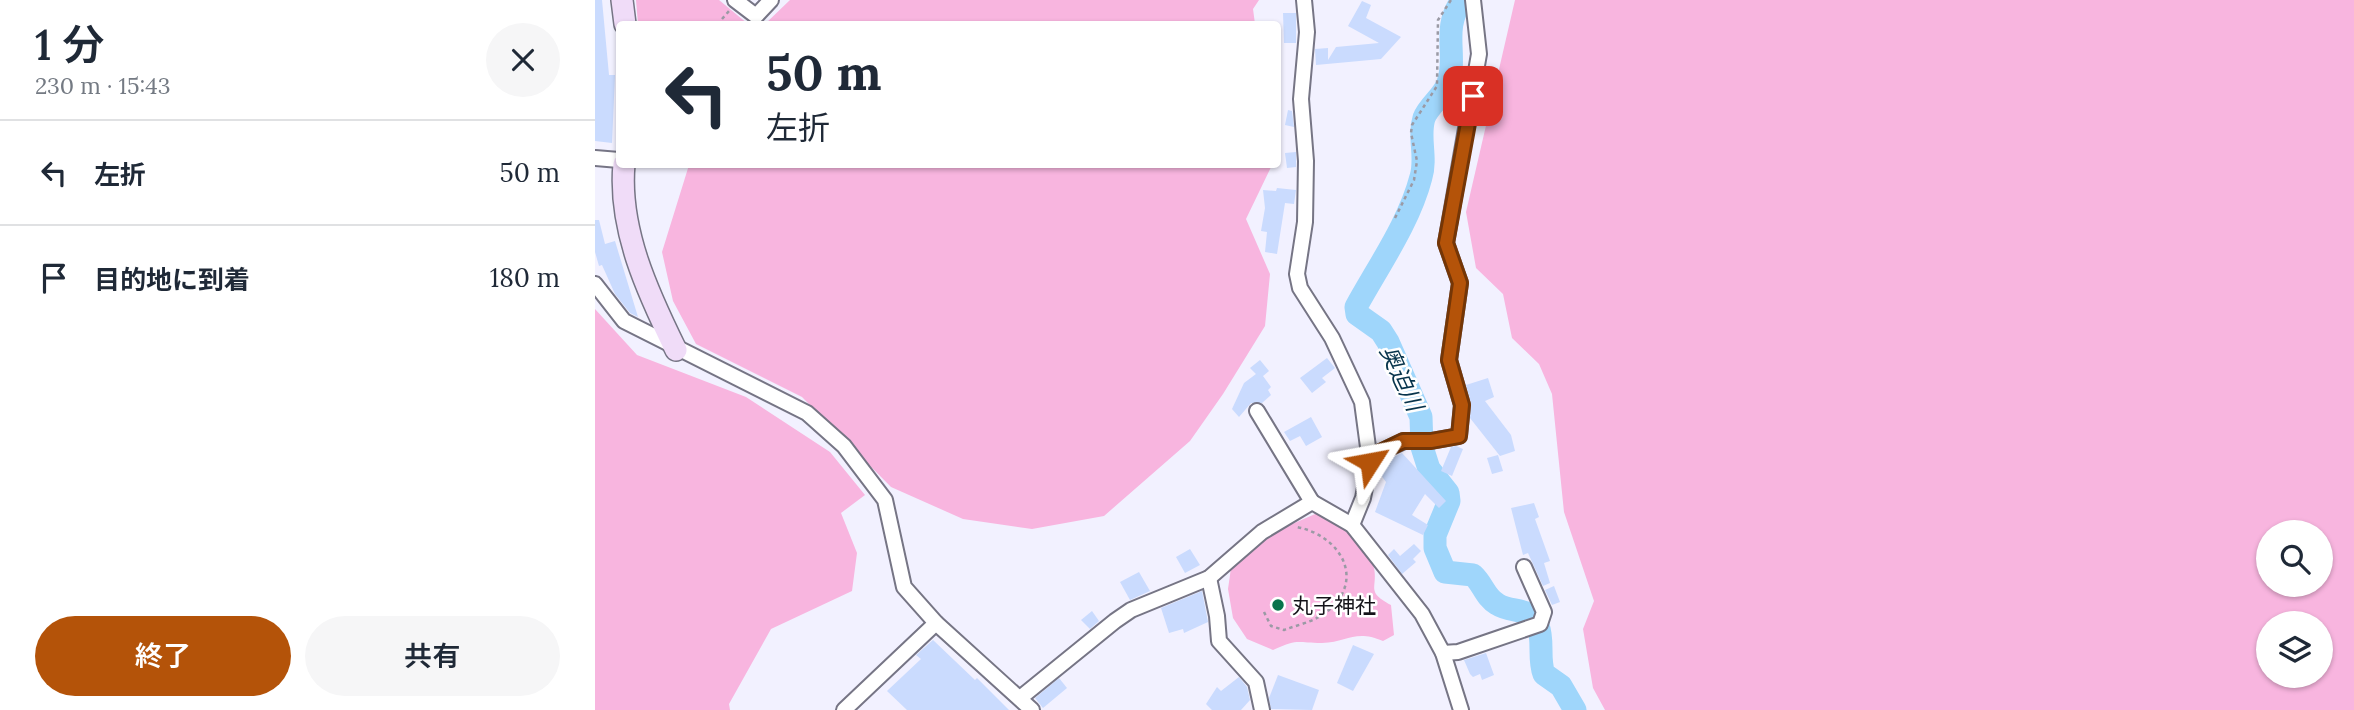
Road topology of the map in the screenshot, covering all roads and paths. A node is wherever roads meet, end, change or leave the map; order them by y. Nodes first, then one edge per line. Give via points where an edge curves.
1 (622, 0) edge
2 (735, 0) edge
3 (771, 0) edge
4 (1304, 0) edge
5 (1451, 0) edge
6 (1473, 0) edge
7 (625, 21) edge
8 (595, 158) edge
9 (616, 160) edge
10 (624, 168) edge
11 (1395, 218) dead end
12 (595, 284) edge
13 (676, 350) junction
14 (1257, 411) dead end
15 (1370, 457) junction
16 (1312, 502) junction
17 (1277, 522) junction
18 (1352, 525) junction
19 (1524, 567) dead end
20 (1209, 578) junction
21 (1265, 612) dead end
22 (936, 623) junction
23 (1443, 653) junction
24 (1020, 698) junction
25 (844, 710) edge
26 (1032, 710) edge
27 (1262, 710) edge
28 (1461, 710) edge

1 - 7 street
2 - 3 street via 756,16
4 - 15 street via 1305,210 1297,274 1300,288 1356,385
5 - 11 path via 1438,20 1437,86 1412,125 1415,180
6 - 15 street via 1479,54 1446,243 1460,283 1449,360 1462,405 1459,436 1403,441
8 - 9 street
10 - 13 street via 624,215
12 - 13 street via 624,321
13 - 22 street via 807,413 844,446 885,500 904,587
14 - 16 street
15 - 18 street via 1363,498
16 - 17 street
16 - 18 street
17 - 20 street
17 - 21 path via 1326,537 1334,543 1346,573 1336,601 1309,621 1284,630 1271,625
18 - 23 street via 1422,614
19 - 23 street via 1544,612 1540,624 1458,653
20 - 24 street via 1131,610
20 - 27 street via 1219,641 1256,682
22 - 24 street
22 - 25 street
23 - 28 street
24 - 26 street

